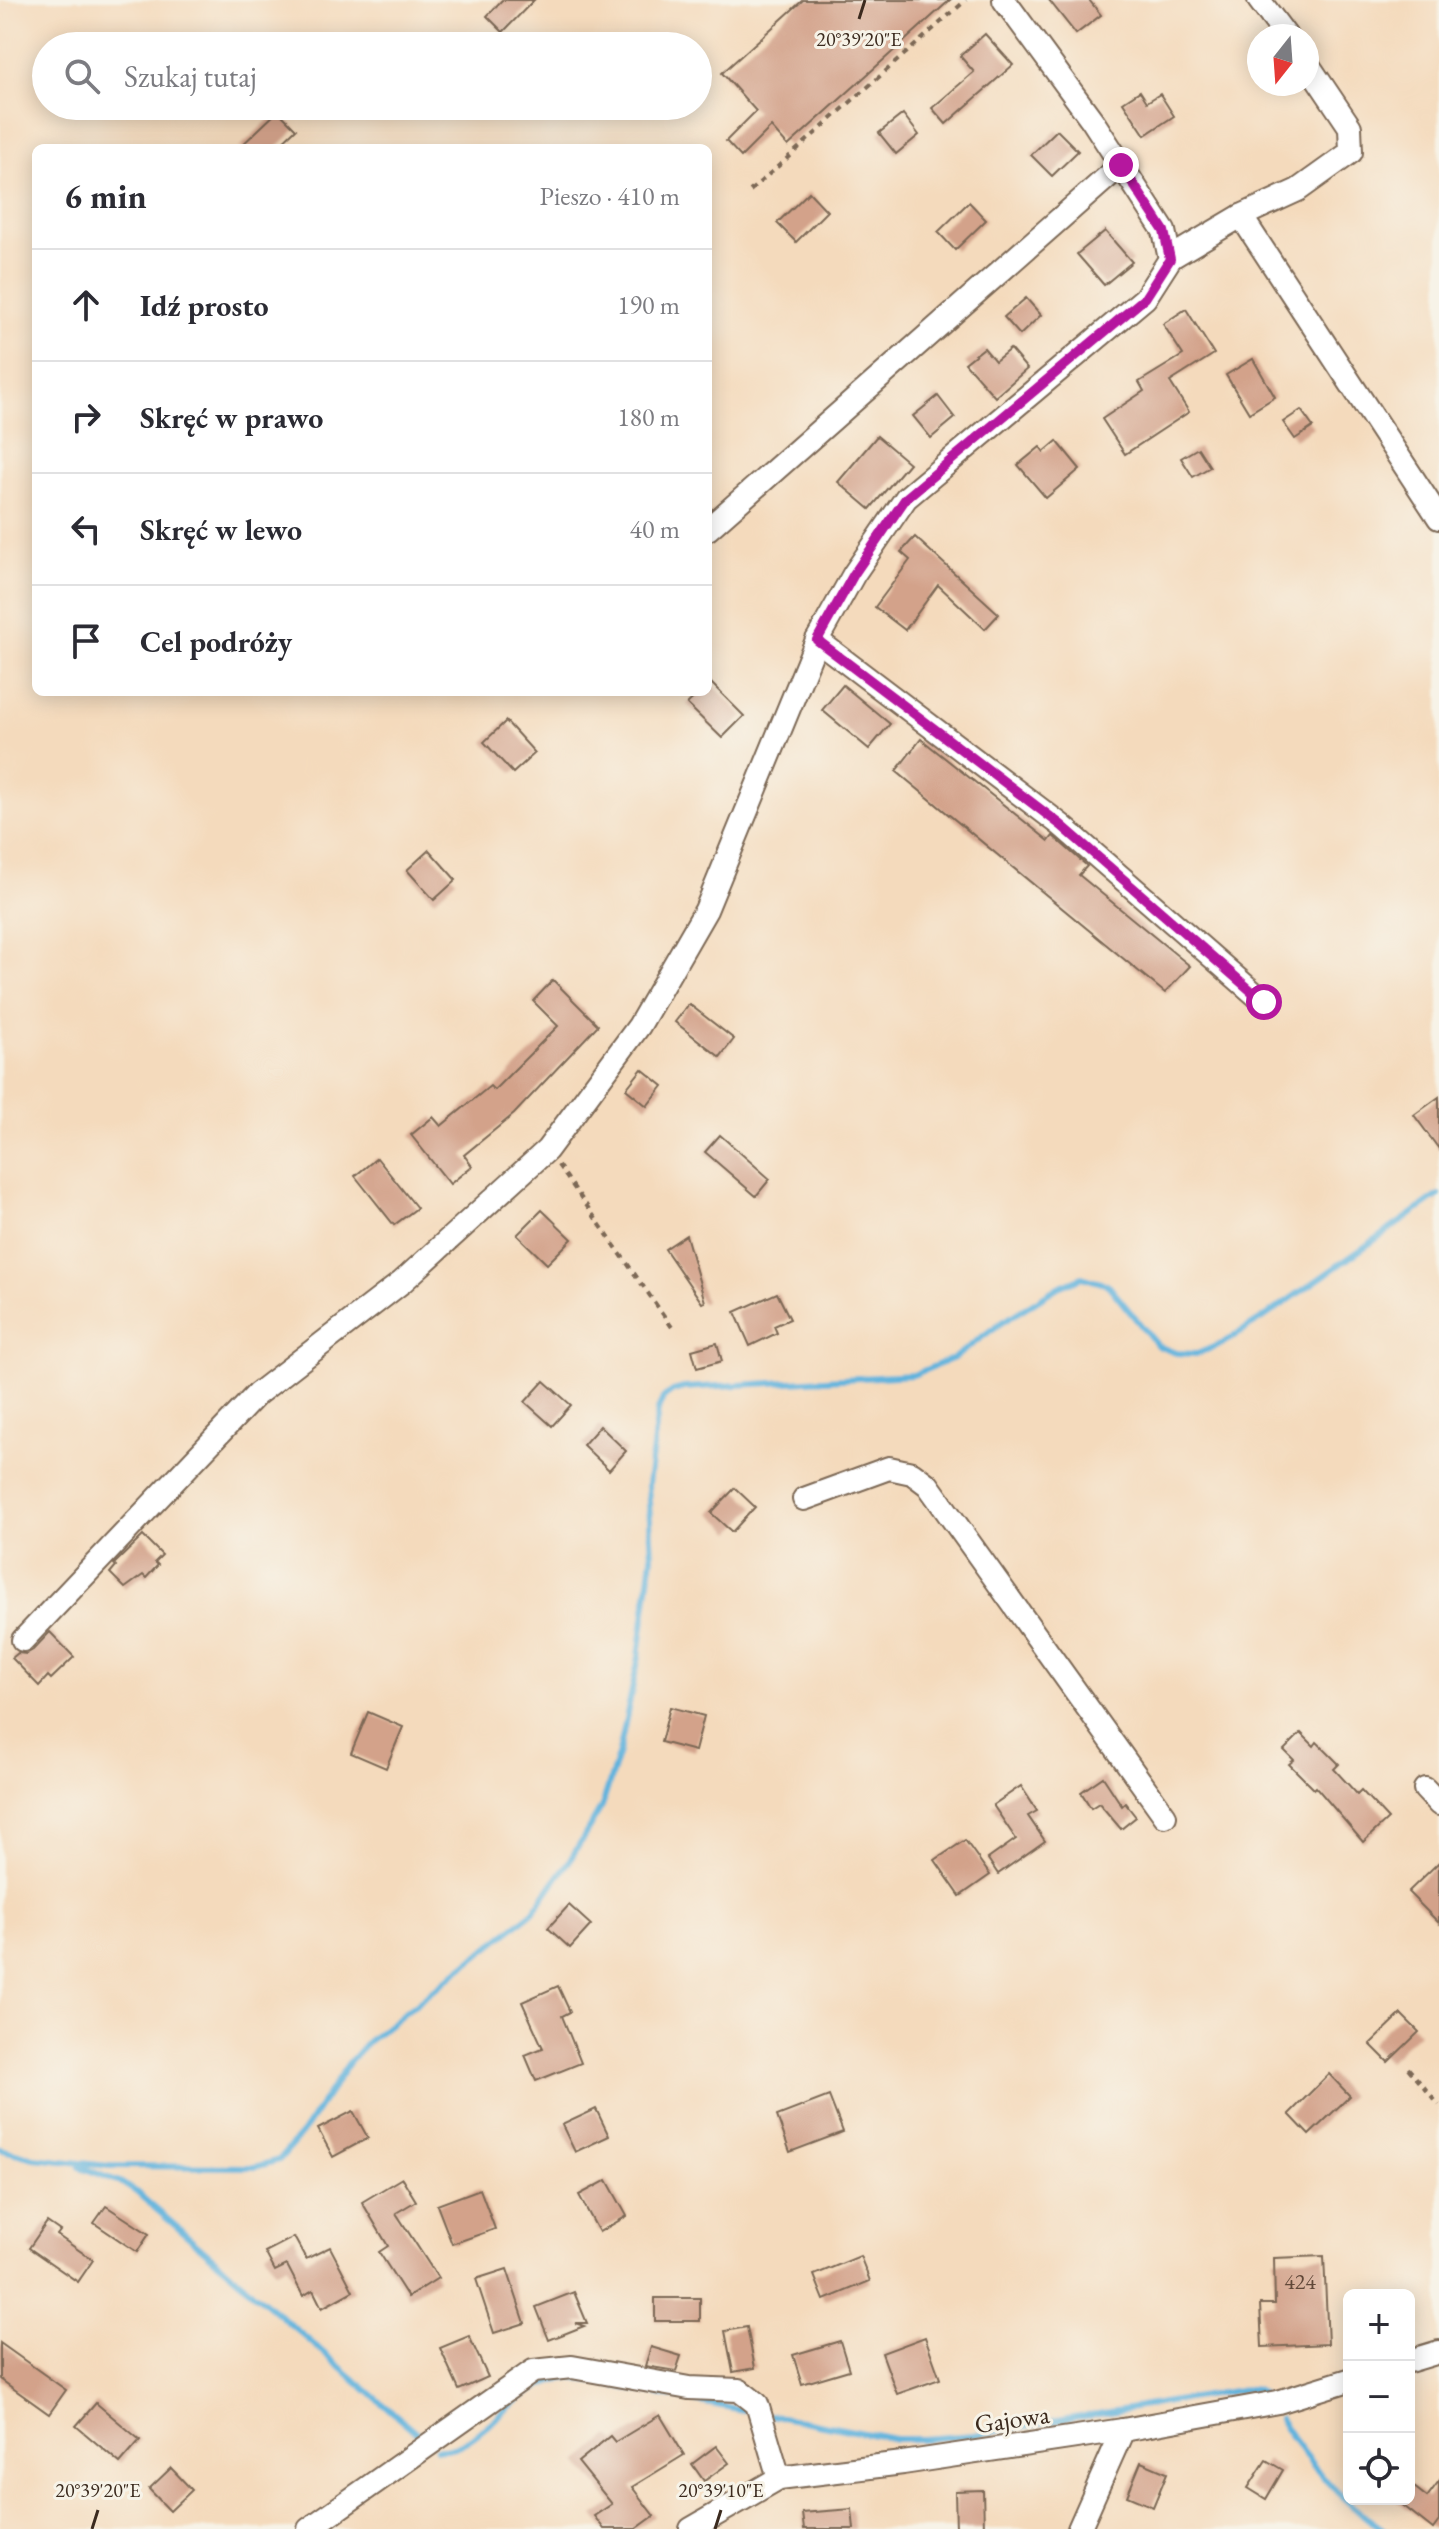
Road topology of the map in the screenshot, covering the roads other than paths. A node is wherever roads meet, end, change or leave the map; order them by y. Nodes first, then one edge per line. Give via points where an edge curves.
1 (1004, 0) edge
2 (1259, 0) edge
3 (1277, 24) edge
4 (1319, 81) edge
5 (1121, 165) junction
6 (1241, 216) junction
7 (1170, 258) junction
8 (1439, 518) edge
9 (712, 525) edge
10 (817, 640) junction
11 (1264, 1002) dead end
12 (804, 1499) dead end
13 (23, 1640) dead end
14 (1165, 1816) dead end
15 (1439, 2352) edge
16 (1415, 2359) edge
17 (1343, 2382) edge
18 (1123, 2430) junction
19 (779, 2478) junction
20 (309, 2529) edge
21 (691, 2529) edge
22 (1079, 2529) edge

1 - 5 street
2 - 3 street
4 - 6 street via 1350,127 1351,152 1298,190
5 - 7 street via 1164,231
5 - 9 street
6 - 7 street
6 - 8 street
7 - 10 street via 1145,298 906,498
10 - 11 street via 1061,825
10 - 13 street via 706,910 639,1026 547,1150 402,1282 257,1394
12 - 14 street via 889,1468 912,1473 928,1485
15 - 16 street
17 - 18 street, Gajowa via 1278,2402
18 - 19 street, Gajowa
18 - 22 street
19 - 20 street via 757,2404 739,2390 689,2388 572,2367 533,2371
19 - 21 street, Gajowa

